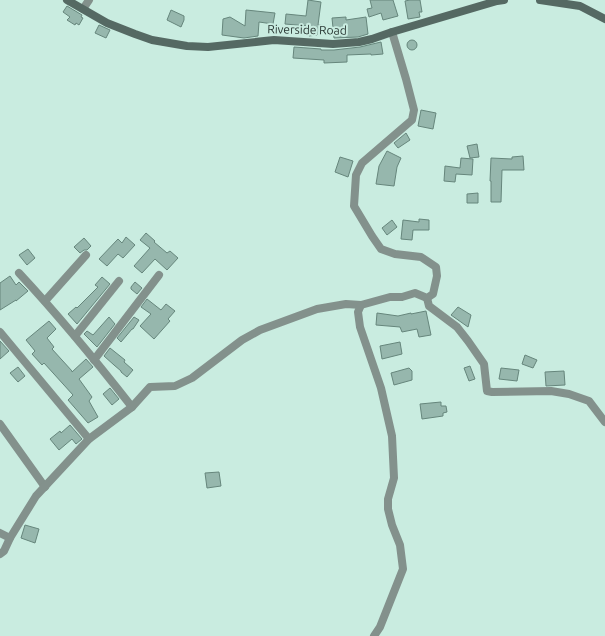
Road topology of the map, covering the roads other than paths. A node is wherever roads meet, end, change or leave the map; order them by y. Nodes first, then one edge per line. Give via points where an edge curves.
1 (67, 0) edge
2 (89, 0) edge
3 (504, 0) edge
4 (540, 0) edge
5 (83, 9) junction
6 (605, 19) edge
7 (392, 32) junction
8 (86, 255) dead end
9 (19, 273) dead end
10 (159, 275) dead end
11 (120, 282) dead end
12 (427, 298) junction
13 (45, 301) junction
14 (361, 305) junction
15 (0, 332) edge
16 (75, 336) junction
17 (94, 360) junction
18 (132, 408) junction
19 (605, 422) edge
20 (0, 424) edge
21 (89, 439) junction
22 (45, 487) junction
23 (0, 533) edge
24 (10, 538) junction
25 (0, 554) edge
26 (374, 636) edge

1 - 5 street, Riverside Road
2 - 5 street
3 - 7 street, Riverside Road
4 - 6 street via 580,6
5 - 7 street, Riverside Road via 107,23 134,34 186,46 208,47 274,40 333,44 359,42
7 - 12 street via 414,110 412,120 362,163 356,175 354,206 381,249 395,254 421,257 436,267 433,294
8 - 13 street
9 - 13 street
10 - 17 street
11 - 16 street
12 - 14 street via 415,293 390,296
12 - 19 street via 429,306 457,327 484,364 487,391 551,391 569,394 589,401
13 - 16 street
14 - 18 street via 346,304 317,309 260,330 242,340 192,378 176,386 150,387
14 - 26 street via 358,312 360,327 381,388 392,436 394,478 388,509 400,545 403,570
15 - 21 street
16 - 17 street
17 - 18 street
18 - 21 street
20 - 22 street
21 - 22 street
22 - 24 street via 36,496
23 - 24 street
24 - 25 street via 4,552

